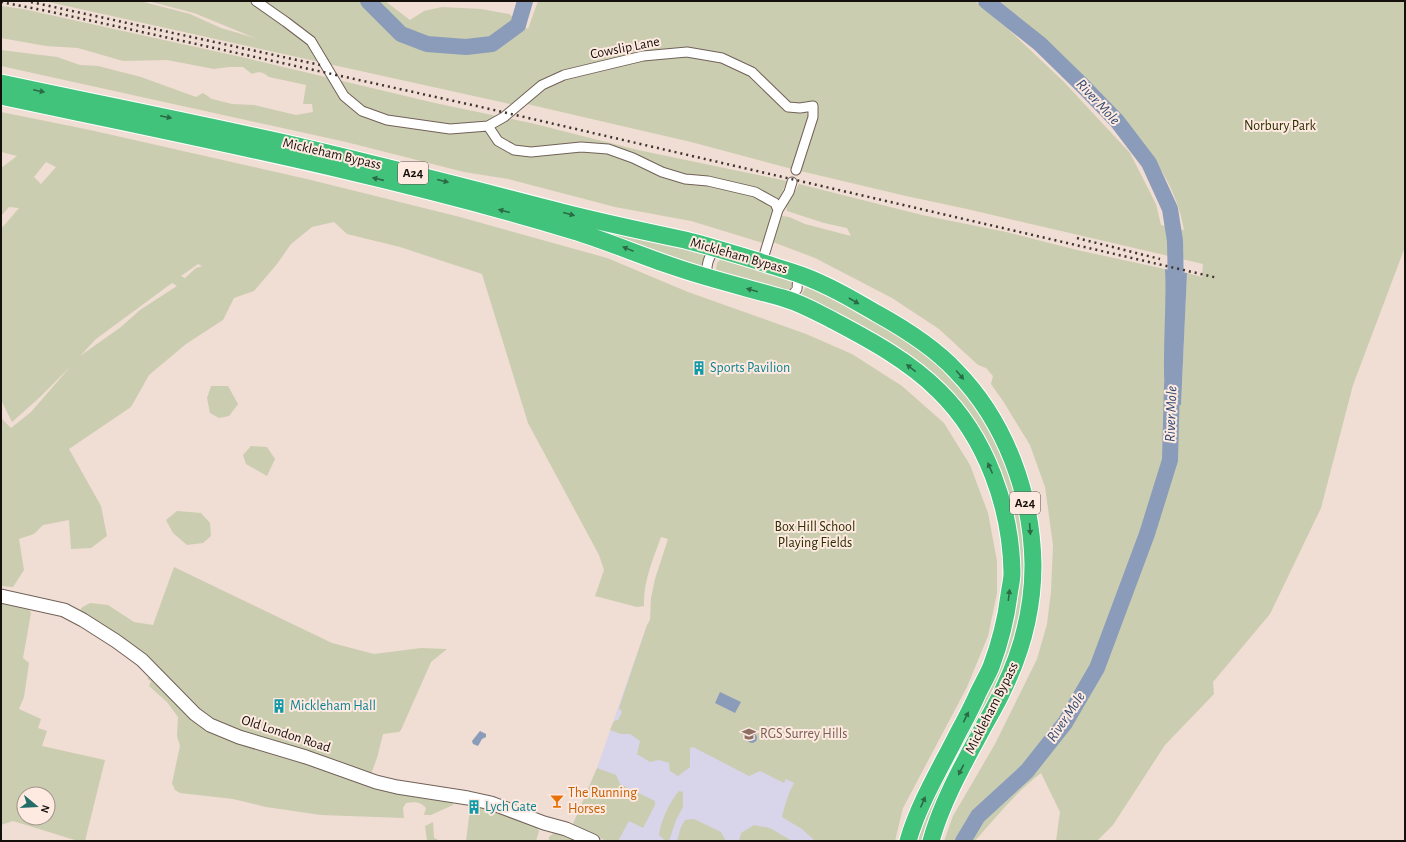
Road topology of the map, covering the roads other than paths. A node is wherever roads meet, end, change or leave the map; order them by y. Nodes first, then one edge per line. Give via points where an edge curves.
1 (256, 1) edge
2 (1, 83) edge
3 (1, 96) edge
4 (488, 126) junction
5 (796, 170) dead end
6 (792, 182) dead end
7 (778, 210) junction
8 (716, 248) junction
9 (762, 262) junction
10 (798, 274) junction
11 (707, 277) junction
12 (789, 300) junction
13 (1, 596) edge
14 (593, 841) edge
15 (908, 841) edge
16 (931, 841) edge

1 - 4 street, Cowslip Lane via 311,41 344,96 362,111 387,120 450,129
2 -> 8 highway, Mickleham Bypass / A24 via 287,143 612,225
11 -> 3 highway, Mickleham Bypass / A24 via 576,231 470,202 281,156
4 - 5 street, Cowslip Lane via 504,117 542,85 564,75 643,56 687,52 722,58 752,72 788,107 813,106 813,117
4 - 7 street via 498,142 514,150 531,152 581,147 608,149 685,179 708,181 755,192 775,203
6 - 7 street
7 - 9 street
8 - 9 highway, Mickleham Bypass / A24
8 - 11 street via 707,261
9 - 10 highway, Mickleham Bypass / A24
10 - 12 street via 797,289
10 -> 16 highway, Mickleham Bypass / A24 via 841,293 894,323 929,347 957,371 994,419 1019,478 1030,521 1033,567 1028,615 1018,656 1003,692 946,799
12 -> 11 highway, Mickleham Bypass / A24
15 -> 12 highway, Mickleham Bypass / A24 via 935,776 991,667 1006,621 1012,575 1009,537 999,489 980,447 959,412 937,388 895,356 853,330
13 - 14 main road, Old London Road via 64,610 116,640 142,660 195,714 210,725 376,782 491,803

